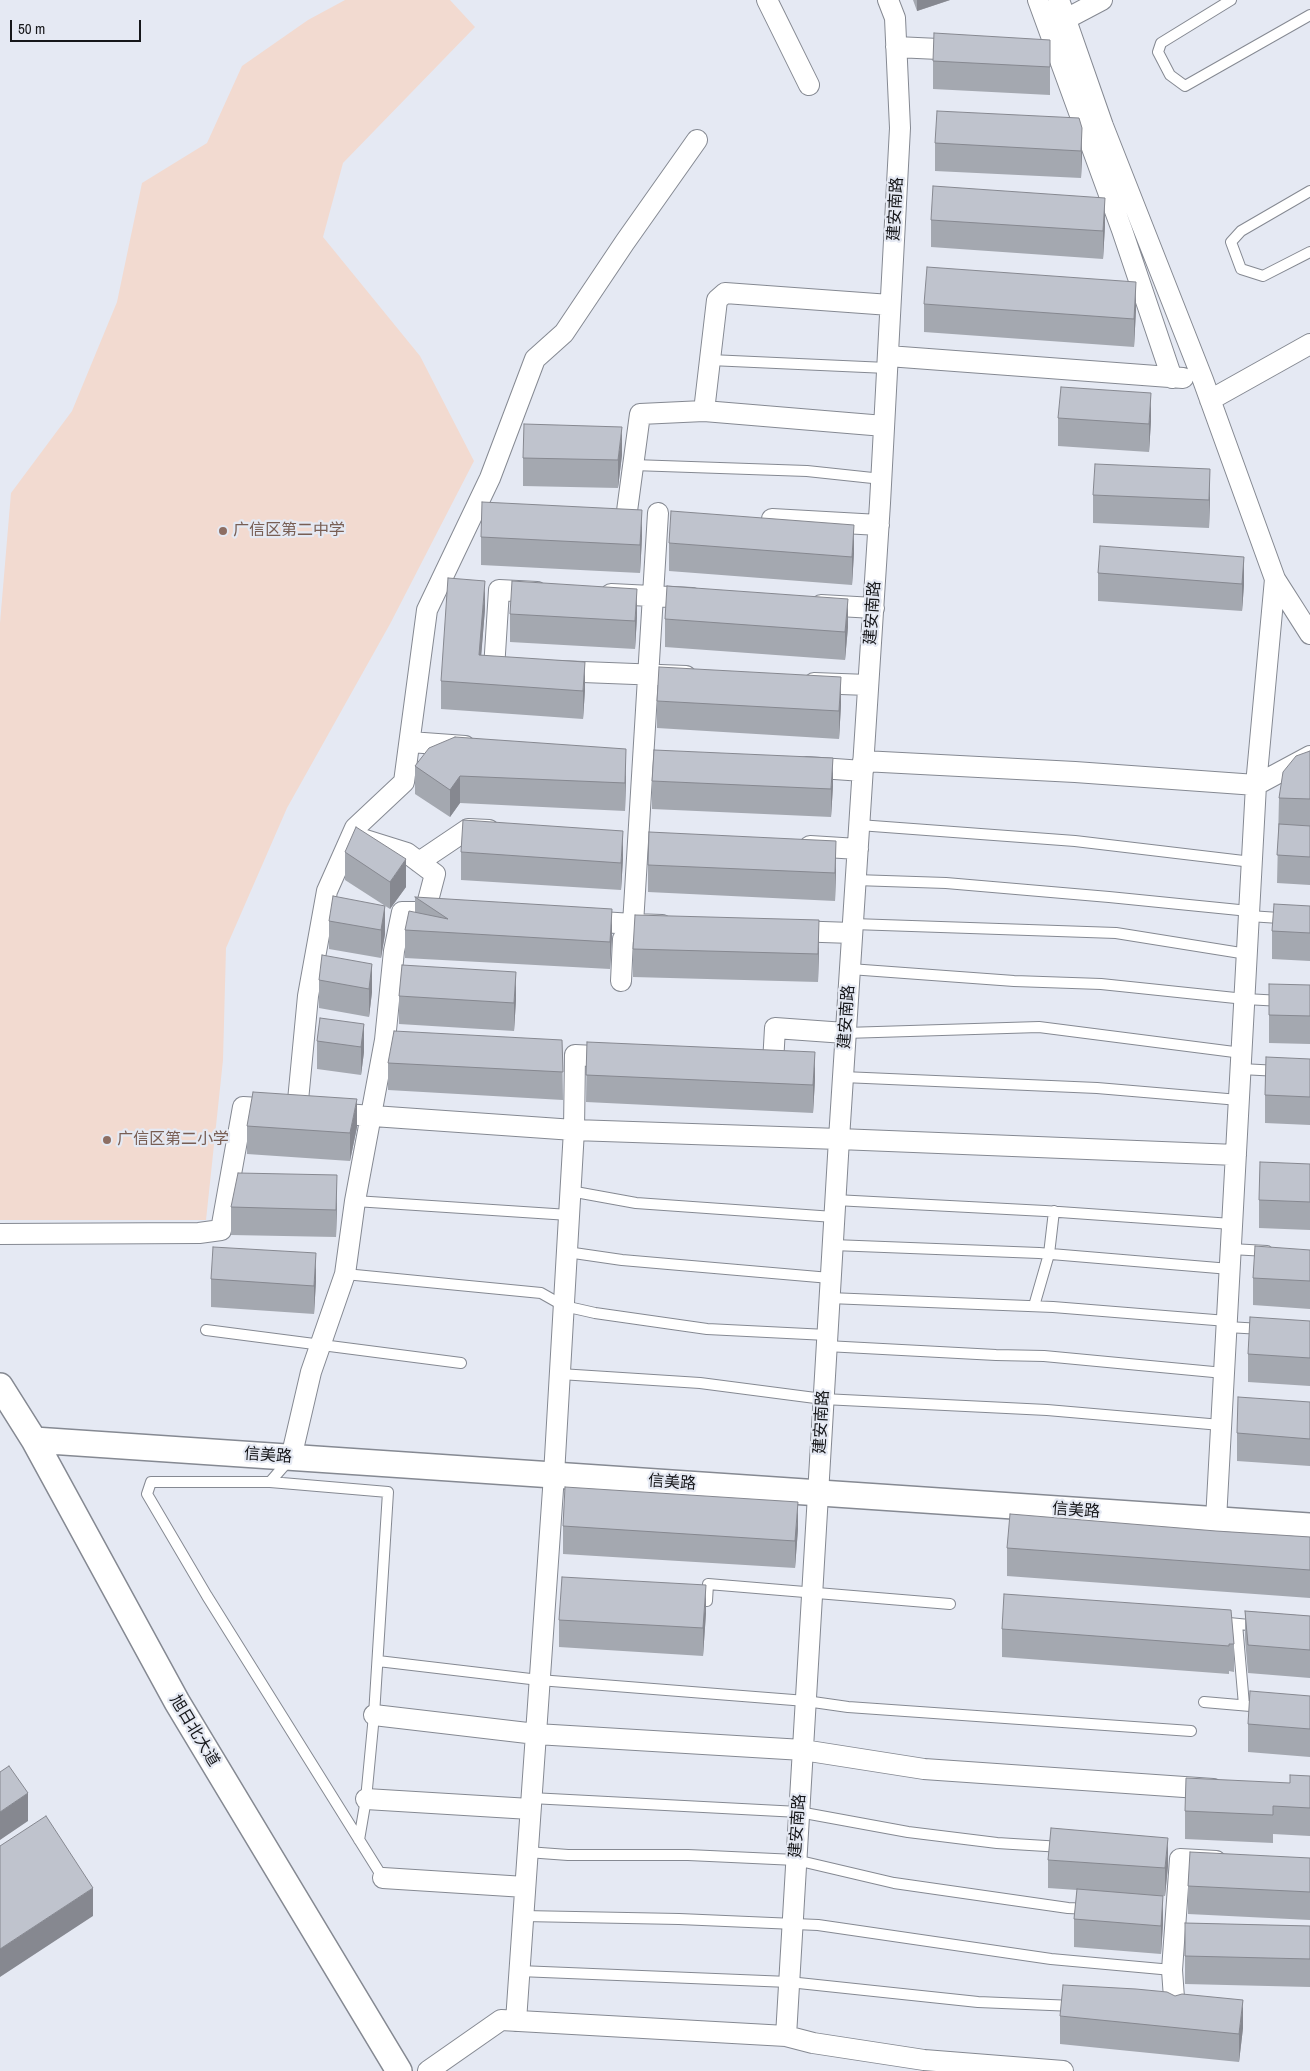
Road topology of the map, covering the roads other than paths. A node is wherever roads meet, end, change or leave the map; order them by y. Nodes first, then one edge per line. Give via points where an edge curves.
1 (767, 0) edge
2 (888, 0) edge
3 (1038, 0) edge
4 (1059, 0) edge
5 (1102, 0) edge
6 (1230, 0) edge
7 (1310, 16) edge
8 (1066, 19) junction
9 (896, 47) junction
10 (982, 52) edge
11 (1048, 55) junction
12 (1079, 57) junction
13 (809, 85) dead end
14 (697, 140) dead end
15 (1310, 191) edge
16 (1310, 252) edge
17 (890, 305) junction
18 (1310, 344) edge
19 (710, 360) junction
20 (888, 362) junction
21 (1172, 378) junction
22 (1202, 380) junction
23 (1210, 400) junction
24 (704, 411) junction
25 (884, 426) junction
26 (632, 465) junction
27 (882, 479) junction
28 (478, 504) junction
29 (498, 504) edge
30 (607, 510) edge
31 (627, 511) junction
32 (754, 518) edge
33 (879, 525) junction
34 (1275, 579) junction
35 (556, 592) edge
36 (595, 594) edge
37 (653, 595) junction
38 (710, 599) edge
39 (806, 604) edge
40 (874, 608) junction
41 (1310, 634) edge
42 (648, 674) junction
43 (705, 677) edge
44 (792, 681) edge
45 (868, 685) junction
46 (410, 742) junction
47 (487, 747) edge
48 (1310, 756) edge
49 (786, 766) edge
50 (863, 766) junction
51 (1256, 785) junction
52 (859, 825) junction
53 (506, 831) edge
54 (352, 836) junction
55 (791, 845) edge
56 (858, 849) junction
57 (419, 862) junction
58 (1252, 862) junction
59 (856, 880) junction
60 (425, 912) junction
61 (455, 914) edge
62 (1249, 914) junction
63 (564, 920) edge
64 (1310, 920) edge
65 (633, 924) junction
66 (683, 926) edge
67 (852, 929) junction
68 (772, 930) edge
69 (1247, 954) junction
70 (850, 969) junction
71 (621, 981) dead end
72 (1245, 999) junction
73 (1291, 1002) edge
74 (845, 1032) junction
75 (634, 1058) edge
76 (1241, 1061) junction
77 (743, 1062) edge
78 (1290, 1072) edge
79 (843, 1077) junction
80 (1239, 1100) junction
81 (297, 1111) junction
82 (372, 1116) junction
83 (574, 1130) junction
84 (839, 1139) junction
85 (1236, 1155) junction
86 (570, 1191) junction
87 (355, 1201) junction
88 (834, 1209) junction
89 (1054, 1212) junction
90 (569, 1215) junction
91 (1232, 1224) junction
92 (0, 1234) edge
93 (832, 1245) junction
94 (1231, 1249) junction
95 (567, 1252) junction
96 (1280, 1252) edge
97 (1050, 1254) junction
98 (1230, 1269) junction
99 (345, 1274) junction
100 (830, 1288) junction
101 (564, 1306) junction
102 (1034, 1306) junction
103 (1227, 1324) junction
104 (206, 1330) dead end
105 (1273, 1330) edge
106 (827, 1340) junction
107 (320, 1345) junction
108 (461, 1363) dead end
109 (1224, 1373) junction
110 (560, 1374) junction
111 (0, 1386) edge
112 (823, 1399) junction
113 (1225, 1415) junction
114 (34, 1440) junction
115 (291, 1458) junction
116 (554, 1475) junction
117 (270, 1482) junction
118 (818, 1493) junction
119 (1216, 1520) junction
120 (1310, 1526) edge
121 (812, 1593) junction
122 (679, 1599) edge
123 (950, 1604) dead end
124 (1208, 1622) edge
125 (1237, 1624) junction
126 (1273, 1627) edge
127 (378, 1662) junction
128 (539, 1680) junction
129 (806, 1701) junction
130 (1204, 1702) dead end
131 (1244, 1705) junction
132 (1272, 1707) edge
133 (374, 1715) junction
134 (1191, 1731) dead end
135 (536, 1734) junction
136 (803, 1750) junction
137 (1231, 1789) edge
138 (366, 1799) junction
139 (531, 1804) junction
140 (799, 1812) junction
141 (359, 1840) junction
142 (1071, 1848) edge
143 (527, 1852) junction
144 (796, 1860) junction
145 (1230, 1861) edge
146 (383, 1878) joint
147 (525, 1887) junction
148 (1098, 1909) edge
149 (523, 1916) junction
150 (792, 1924) junction
151 (1172, 1970) junction
152 (519, 1971) junction
153 (789, 1982) junction
154 (1089, 2007) edge
155 (1170, 2012) edge
156 (516, 2021) junction
157 (786, 2036) junction
158 (1028, 2069) edge
159 (399, 2071) edge
160 (428, 2071) edge
161 (1063, 2071) edge

1 - 13 street
2 - 9 street, 建安南路 via 895,18
3 - 11 street
4 - 8 street
5 - 8 street
6 - 7 lane via 1161,43 1158,52 1170,76 1185,86
8 - 12 street
9 - 10 street
9 - 17 street, 建安南路 via 900,128
11 - 12 street
11 - 21 street via 1077,120
12 - 22 street
14 - 28 street via 564,333 534,359 519,427
15 - 16 lane via 1241,231 1231,242 1241,269 1263,276
17 - 19 street via 725,293 717,300
17 - 20 street, 建安南路
18 - 23 street
19 - 20 lane
19 - 24 street
20 - 21 street
20 - 25 street, 建安南路
21 - 22 street
22 - 23 street
23 - 34 street
24 - 25 street
24 - 26 street via 640,414 626,434
25 - 27 street, 建安南路
26 - 27 lane via 807,470
26 - 31 street
27 - 33 street, 建安南路
28 - 29 street
28 - 46 street via 427,610
30 - 31 street
31 - 37 street via 668,514
32 - 33 street
33 - 40 street, 建安南路
34 - 41 street
34 - 51 street
35 - 42 street via 498,590 494,668
36 - 37 street
37 - 38 street
37 - 42 street
39 - 40 street
40 - 45 street, 建安南路
42 - 43 street
42 - 65 street
44 - 45 street
45 - 50 street, 建安南路
46 - 47 street
46 - 54 street via 404,782 355,828
48 - 51 street
49 - 50 street
50 - 51 street via 1075,772
50 - 52 street, 建安南路
51 - 58 street
52 - 56 street, 建安南路
52 - 58 lane via 1075,841
53 - 57 street via 468,829
54 - 57 street via 407,852
54 - 81 street via 327,891 308,996 314,1029
55 - 56 street
56 - 59 street, 建安南路
57 - 60 street via 435,874
58 - 62 street
59 - 62 lane via 946,883 1109,897
59 - 67 street, 建安南路
60 - 61 street
60 - 82 street via 402,912
62 - 64 lane
62 - 69 street
63 - 65 street
65 - 66 street
65 - 71 street via 623,939
67 - 68 street
67 - 69 lane via 1116,933
67 - 70 street, 建安南路
69 - 72 street
70 - 72 lane via 1101,984
70 - 74 street, 建安南路
72 - 73 lane
72 - 76 street
74 - 76 lane via 1039,1027
74 - 77 street via 775,1028 773,1063
74 - 79 street, 建安南路
75 - 83 street via 566,1054
76 - 78 lane
76 - 80 street
79 - 80 lane via 1097,1088
79 - 84 street, 建安南路
80 - 85 street
81 - 82 street
81 - 92 street via 243,1106 221,1230 199,1233
82 - 83 street
82 - 87 street
83 - 84 street
83 - 86 street
84 - 85 street
84 - 88 street, 建安南路
85 - 91 street
86 - 88 lane via 636,1204
86 - 90 street
87 - 90 lane
87 - 99 street
88 - 89 lane
88 - 93 street, 建安南路
89 - 91 lane
89 - 97 lane
90 - 95 street
91 - 94 street
93 - 97 lane
93 - 100 street, 建安南路
94 - 96 lane
94 - 98 street
95 - 100 lane
95 - 101 street
97 - 98 lane
97 - 102 lane
98 - 103 street
99 - 101 lane via 541,1293
99 - 107 street
100 - 102 lane
100 - 106 street, 建安南路
101 - 106 lane via 707,1329
101 - 110 street
102 - 103 lane
103 - 105 lane
103 - 109 street
104 - 107 lane
106 - 109 lane
106 - 112 street, 建安南路
107 - 108 lane
107 - 115 street
109 - 113 street
110 - 112 lane via 700,1383
110 - 116 street
111 - 114 street, 旭日北大道
112 - 113 lane
112 - 118 street, 建安南路
113 - 119 street
114 - 115 street, 信美路
114 - 159 street, 旭日北大道 via 177,1702
115 - 116 street, 信美路
115 - 117 lane
116 - 118 street, 信美路
116 - 128 street via 550,1589
117 - 127 lane via 388,1492
117 - 141 lane via 151,1482 147,1494
118 - 119 street, 信美路
118 - 121 street, 建安南路
119 - 120 street, 信美路
121 - 122 lane via 708,1584 707,1601
121 - 123 lane
121 - 129 street, 建安南路
124 - 125 lane
125 - 126 lane
125 - 131 lane
127 - 128 lane
127 - 133 lane
128 - 129 lane
128 - 135 street
129 - 134 lane via 848,1707
129 - 136 street, 建安南路
130 - 131 lane
131 - 132 lane
133 - 135 street
133 - 138 lane
135 - 136 street
135 - 139 street
136 - 137 street via 924,1769
136 - 140 street, 建安南路
138 - 139 street
138 - 141 lane
139 - 140 lane
139 - 143 street
140 - 142 lane via 908,1832
140 - 144 street, 建安南路
141 - 146 lane
143 - 144 lane
143 - 147 street
144 - 148 lane via 894,1883 1068,1908
144 - 150 street, 建安南路
145 - 151 street via 1176,1859 1178,1923
146 - 147 street
147 - 149 street
149 - 150 lane
149 - 152 street
150 - 151 lane via 1051,1959
150 - 153 street, 建安南路
151 - 155 street
152 - 153 lane
152 - 156 street
153 - 154 lane via 978,2002
153 - 157 street, 建安南路
156 - 157 street
156 - 160 street via 500,2020
157 - 158 street via 924,2060
158 - 161 street

